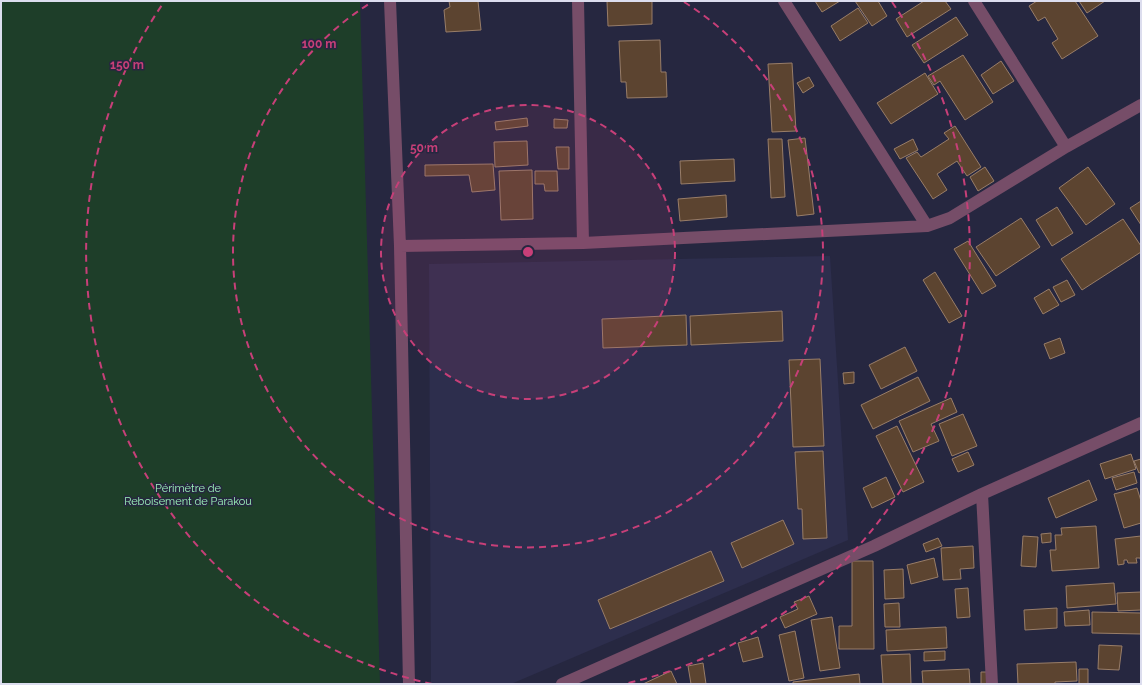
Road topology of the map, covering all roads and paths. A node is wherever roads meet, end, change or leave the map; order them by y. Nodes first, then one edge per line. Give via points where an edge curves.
1 (390, 1) edge
2 (578, 1) edge
3 (784, 1) edge
4 (974, 1) edge
5 (1141, 105) edge
6 (1066, 147) junction
7 (926, 226) junction
8 (583, 243) junction
9 (400, 246) junction
10 (1141, 423) edge
11 (982, 494) junction
12 (409, 684) edge
13 (562, 684) edge
14 (992, 684) edge

1 - 9 street
2 - 8 street
3 - 7 street
4 - 6 street
5 - 6 street
6 - 7 street via 950,218
7 - 8 street
8 - 9 street
9 - 12 street
10 - 11 street
11 - 13 street via 874,546
11 - 14 street

